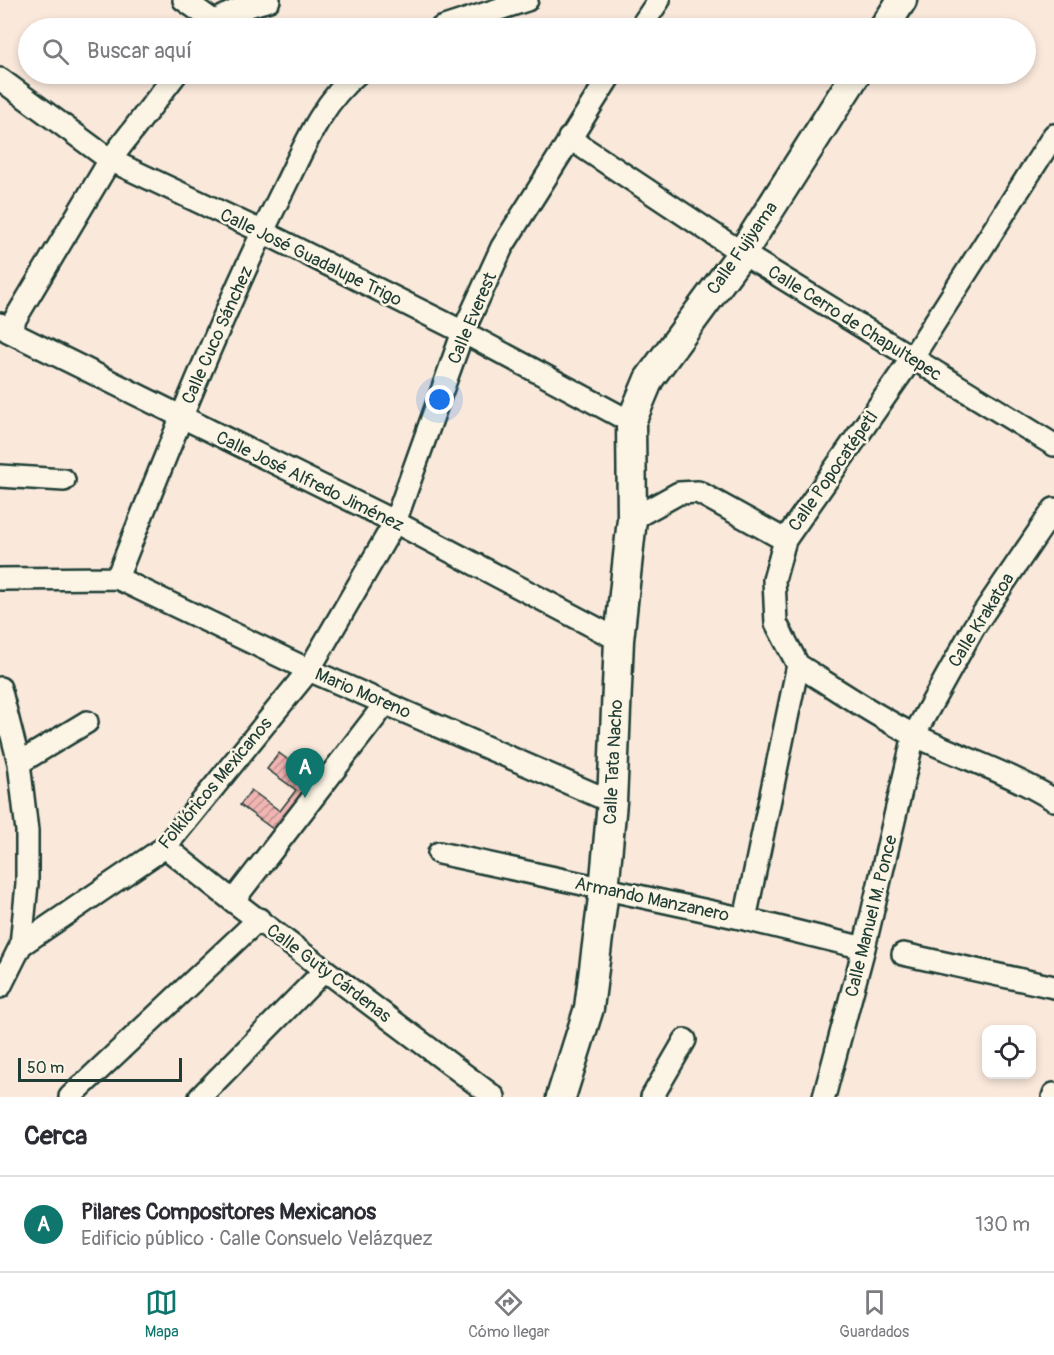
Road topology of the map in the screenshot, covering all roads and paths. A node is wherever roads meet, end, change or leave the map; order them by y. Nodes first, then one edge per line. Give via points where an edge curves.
1 (184, 0) edge
2 (269, 0) edge
3 (527, 0) edge
4 (902, 0) edge
5 (652, 2) edge
6 (204, 18) edge
7 (226, 18) edge
8 (472, 18) edge
9 (645, 18) edge
10 (890, 18) edge
11 (0, 79) edge
12 (168, 84) edge
13 (344, 84) edge
14 (604, 84) edge
15 (850, 84) edge
16 (1054, 135) edge
17 (569, 138) junction
18 (110, 160) junction
19 (263, 232) junction
20 (742, 253) junction
21 (4, 328) edge
22 (463, 332) junction
23 (912, 358) junction
24 (181, 418) junction
25 (631, 422) junction
26 (1054, 445) edge
27 (0, 476) edge
28 (64, 480) dead end
29 (1054, 509) edge
30 (632, 519) junction
31 (395, 522) junction
32 (785, 540) junction
33 (117, 578) junction
34 (0, 579) edge
35 (619, 640) junction
36 (798, 665) junction
37 (309, 670) junction
38 (0, 688) edge
39 (386, 704) junction
40 (87, 722) dead end
41 (914, 735) junction
42 (19, 763) junction
43 (1054, 800) edge
44 (612, 802) junction
45 (165, 847) junction
46 (439, 853) dead end
47 (604, 890) junction
48 (233, 901) junction
49 (259, 919) junction
50 (744, 919) junction
51 (21, 945) junction
52 (864, 948) junction
53 (903, 954) dead end
54 (325, 970) junction
55 (0, 987) edge
56 (1054, 987) edge
57 (685, 1040) dead end
58 (70, 1097) edge
59 (200, 1097) edge
60 (494, 1097) edge
61 (561, 1097) edge
62 (652, 1097) edge
63 (824, 1097) edge

1 - 6 street
2 - 7 street
3 - 8 street
4 - 10 street
5 - 9 street
11 - 18 street, Calle José Guadalupe Trigo
12 - 18 street
13 - 19 street, Calle Cuco Sánchez via 321,115
14 - 17 street, Calle Everest
15 - 20 street, Calle Fujiyama
16 - 23 street, Calle Popocatépetl
17 - 20 street, Calle Cerro de Chapultepec
17 - 22 street, Calle Everest via 502,247
18 - 19 street, Calle José Guadalupe Trigo
18 - 21 street
19 - 22 street, Calle José Guadalupe Trigo
19 - 24 street, Calle Cuco Sánchez
20 - 23 street, Calle Cerro de Chapultepec
20 - 25 street, Calle Fujiyama via 649,379
21 - 24 street, Calle José Alfredo Jiménez
22 - 25 street, Calle José Guadalupe Trigo
22 - 31 street, Calle Everest
23 - 26 street, Calle Cerro de Chapultepec
23 - 32 street, Calle Popocatépetl
24 - 31 street, Calle José Alfredo Jiménez
24 - 33 street, Calle Cuco Sánchez
25 - 30 street, Calle Tata Nacho
27 - 28 street
29 - 41 street, Calle Krakatoa via 974,627
30 - 32 street via 679,493 698,492
30 - 35 street, Calle Tata Nacho
31 - 35 street, Calle José Alfredo Jiménez
31 - 37 street, Calle Everest
32 - 36 street, Calle Popocatépetl via 774,580 776,623
33 - 34 street
33 - 37 street, Mario Moreno
35 - 44 street, Calle Tata Nacho
36 - 41 street
36 - 50 street
37 - 39 street, Mario Moreno
37 - 45 street, Folklóricos Mexicanos
38 - 42 street
39 - 44 street, Mario Moreno
39 - 48 street
40 - 42 street
41 - 43 street via 1032,786
41 - 52 street, Calle Manuel M. Ponce
42 - 51 street via 27,831
44 - 47 street, Calle Tata Nacho
45 - 48 street, Calle Guty Cárdenas
45 - 51 street, Folklóricos Mexicanos
46 - 47 street, Armando Manzanero
47 - 50 street, Armando Manzanero
47 - 61 street, Calle Tata Nacho via 589,1008
48 - 49 street, Calle Guty Cárdenas
49 - 54 street, Calle Guty Cárdenas
49 - 58 street
50 - 52 street, Armando Manzanero
51 - 55 street
52 - 63 street, Calle Manuel M. Ponce
53 - 56 street
54 - 59 street
54 - 60 street, Calle Guty Cárdenas
57 - 62 street

